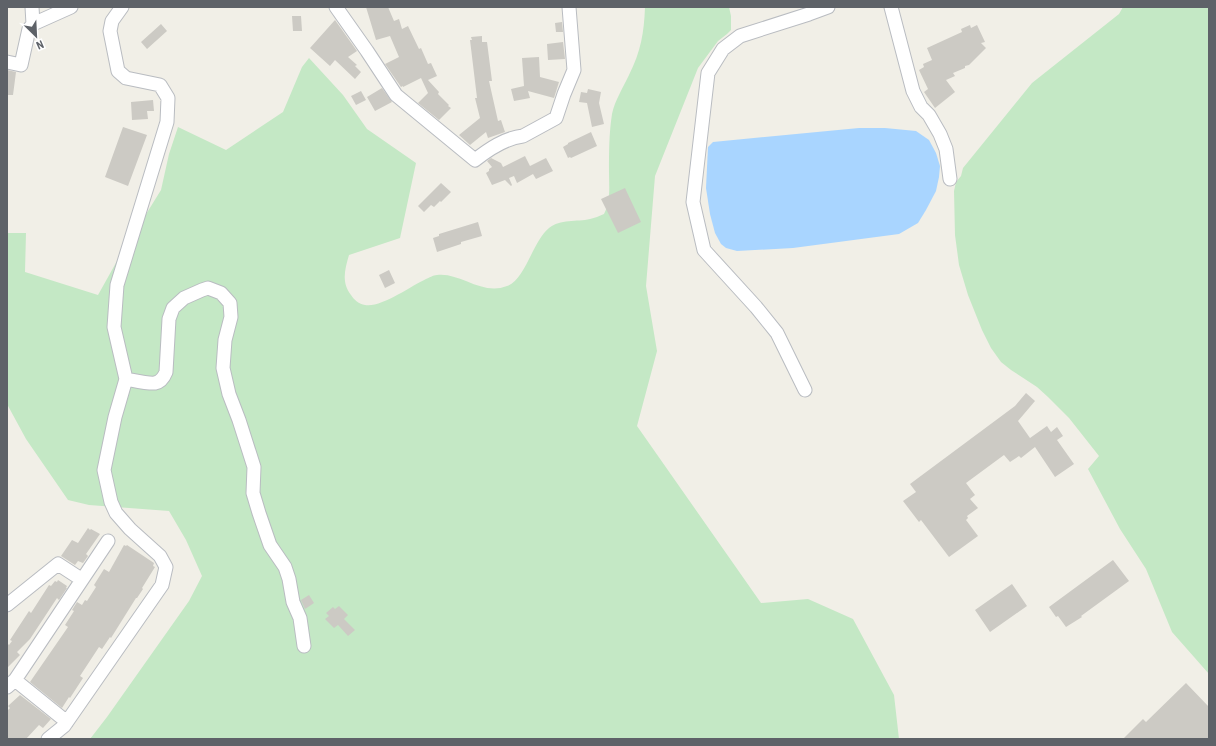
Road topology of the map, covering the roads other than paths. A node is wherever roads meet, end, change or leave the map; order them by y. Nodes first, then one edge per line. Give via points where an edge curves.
1 (32, 7) edge
2 (71, 7) edge
3 (122, 7) edge
4 (336, 7) edge
5 (569, 7) edge
6 (828, 7) edge
7 (891, 7) edge
8 (807, 11) edge
9 (33, 24) junction
10 (7, 62) edge
11 (950, 178) dead end
12 (126, 379) junction
13 (805, 390) dead end
14 (108, 541) dead end
15 (81, 579) junction
16 (7, 605) edge
17 (304, 646) dead end
18 (11, 683) edge
19 (67, 722) junction
20 (48, 739) edge

1 - 9 street
2 - 9 street
3 - 12 street via 112,21 110,31 118,71 126,78 160,85 168,98 167,122 117,285 114,327
4 - 5 street via 396,96 475,160 501,142 523,136 556,118 574,70
6 - 8 street
7 - 11 street via 913,91 940,134 946,149
8 - 13 street via 740,36 723,49 708,73 693,202 704,250 777,334
9 - 10 street via 29,29 21,65
12 - 17 street via 155,383 163,379 166,372 169,319 173,308 184,298 208,288 221,293 230,303 231,318 225,340 223,368 229,394 254,467 253,493 270,545 285,567 289,579 293,602 300,618
12 - 19 street via 104,470 108,489 111,502 121,520 160,556 166,567 162,586
14 - 15 street
15 - 16 street via 58,564
15 - 18 street
18 - 19 street
19 - 20 street

